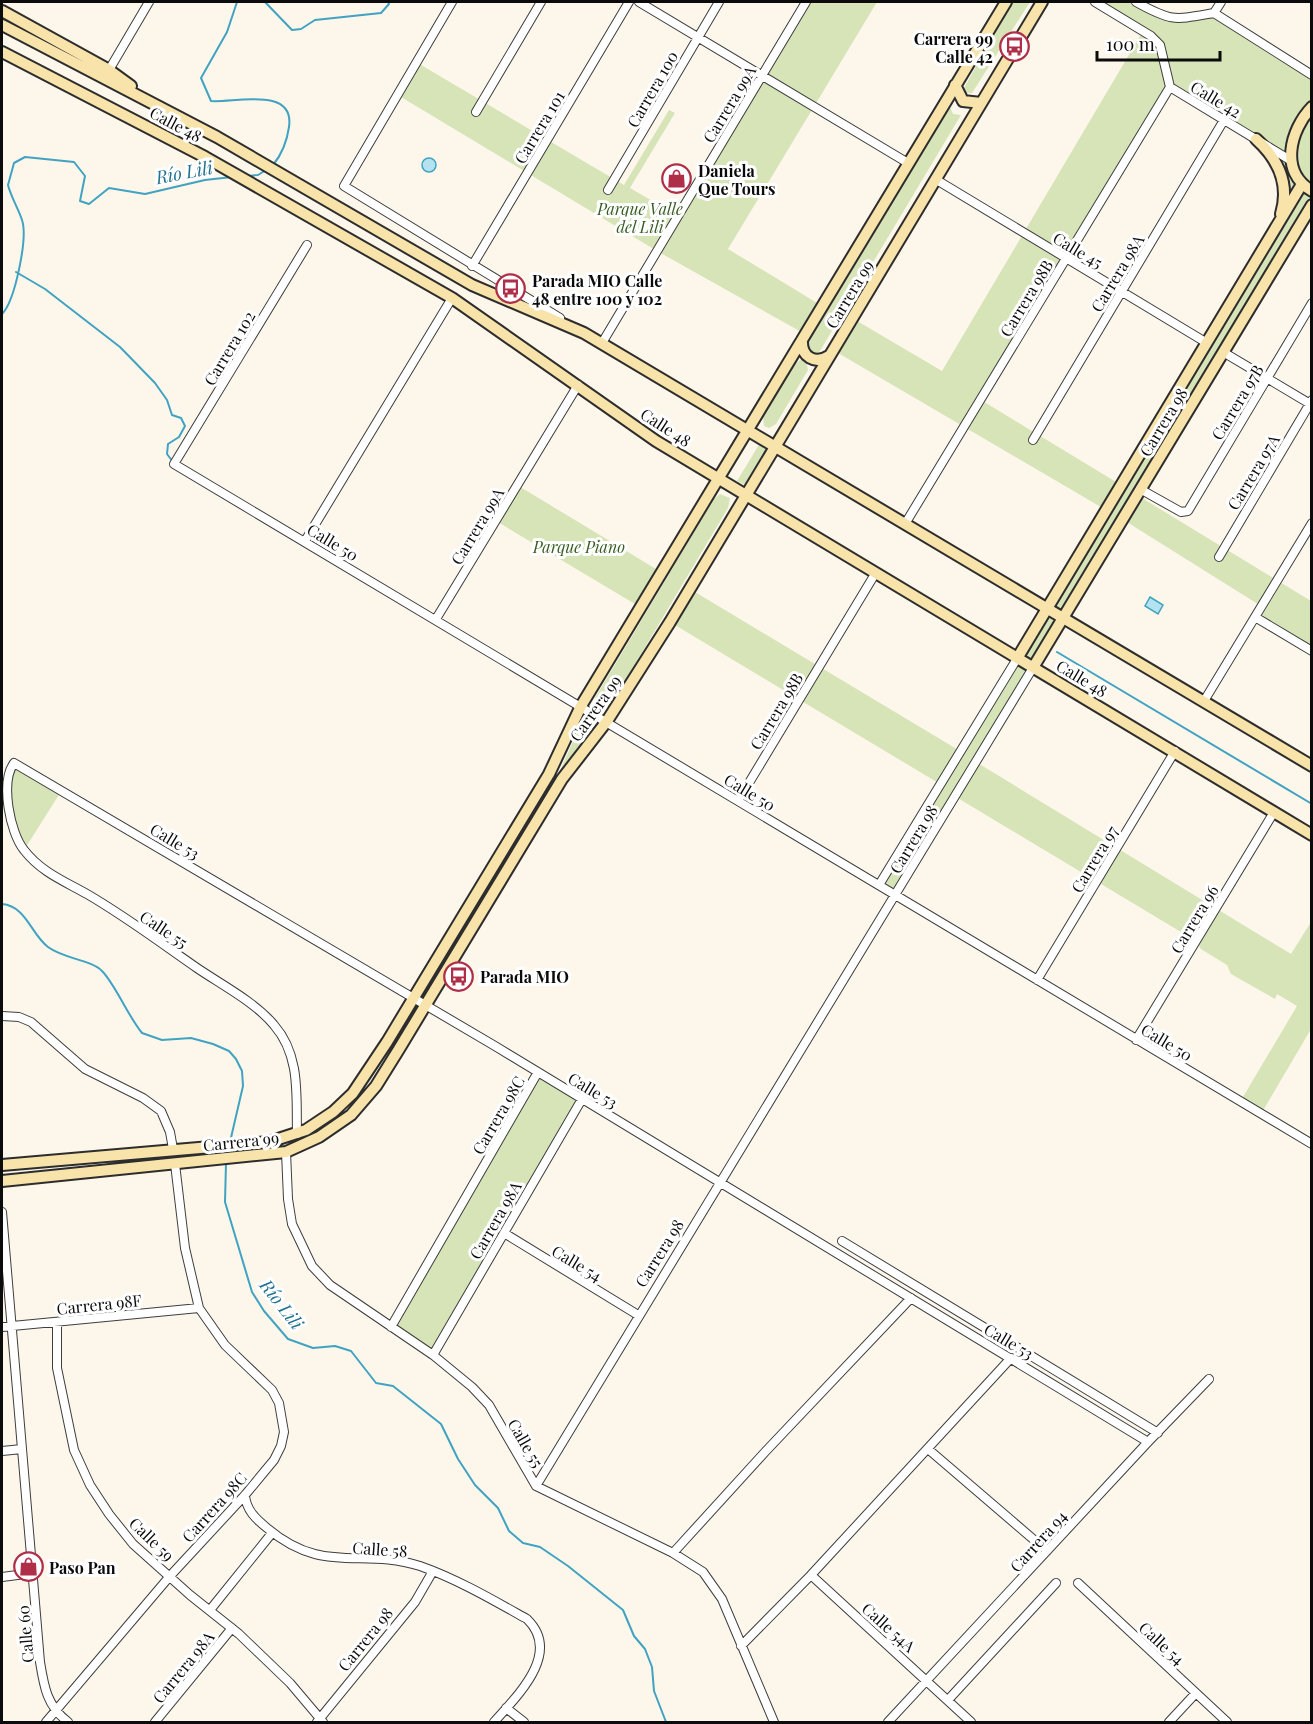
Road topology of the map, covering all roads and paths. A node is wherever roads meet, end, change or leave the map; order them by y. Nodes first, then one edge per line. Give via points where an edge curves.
1 (149, 2) edge
2 (452, 2) edge
3 (541, 2) edge
4 (629, 2) edge
5 (639, 2) edge
6 (719, 2) edge
7 (806, 2) edge
8 (1006, 2) edge
9 (1042, 2) edge
10 (1095, 2) edge
11 (1136, 2) edge
12 (1221, 2) edge
13 (2, 11) edge
14 (1214, 13) junction
15 (2, 25) edge
16 (698, 37) junction
17 (2, 52) edge
18 (110, 70) junction
19 (762, 75) junction
20 (1311, 75) edge
21 (955, 86) junction
22 (1170, 87) junction
23 (981, 103) junction
24 (156, 105) junction
25 (1311, 107) edge
26 (476, 112) dead end
27 (1224, 120) junction
28 (1256, 139) junction
29 (1290, 160) junction
30 (908, 164) junction
31 (935, 179) junction
32 (1307, 187) edge
33 (608, 190) dead end
34 (1311, 205) edge
35 (1311, 219) edge
36 (1277, 226) junction
37 (1298, 227) junction
38 (307, 245) dead end
39 (1066, 258) junction
40 (472, 266) junction
41 (1122, 292) junction
42 (452, 298) junction
43 (1311, 303) edge
44 (584, 333) junction
45 (802, 340) junction
46 (602, 343) junction
47 (1207, 343) junction
48 (1223, 352) junction
49 (829, 356) junction
50 (1266, 378) junction
51 (578, 385) junction
52 (1311, 403) edge
53 (748, 428) junction
54 (1033, 440) dead end
55 (776, 445) junction
56 (174, 464) joint
57 (718, 477) junction
58 (1140, 489) junction
59 (746, 495) junction
60 (1311, 523) edge
61 (905, 524) junction
62 (305, 541) junction
63 (1219, 557) dead end
64 (875, 574) junction
65 (1047, 608) junction
66 (1255, 617) junction
67 (1063, 618) junction
68 (436, 619) junction
69 (1311, 651) edge
70 (1018, 657) junction
71 (1034, 666) junction
72 (1204, 701) junction
73 (581, 706) junction
74 (607, 721) junction
75 (1175, 751) junction
76 (21, 765) joint
77 (1311, 766) edge
78 (738, 801) junction
79 (1274, 812) junction
80 (1311, 835) edge
81 (879, 885) junction
82 (897, 896) junction
83 (1037, 980) junction
84 (413, 998) junction
85 (426, 1005) junction
86 (2, 1016) edge
87 (1136, 1040) junction
88 (538, 1072) junction
89 (582, 1099) junction
90 (297, 1134) junction
91 (1311, 1144) edge
92 (173, 1149) junction
93 (286, 1152) junction
94 (176, 1164) junction
95 (2, 1165) edge
96 (2, 1181) edge
97 (720, 1183) junction
98 (2, 1212) edge
99 (504, 1233) junction
100 (842, 1241) dead end
101 (911, 1298) junction
102 (199, 1308) junction
103 (638, 1315) junction
104 (57, 1322) junction
105 (11, 1326) junction
106 (2, 1327) edge
107 (391, 1327) junction
108 (433, 1355) junction
109 (1011, 1358) junction
110 (1209, 1379) dead end
111 (1158, 1433) junction
112 (1148, 1442) junction
113 (22, 1449) junction
114 (927, 1449) junction
115 (2, 1451) edge
116 (536, 1486) junction
117 (245, 1495) junction
118 (272, 1533) junction
119 (1047, 1551) junction
120 (673, 1553) junction
121 (433, 1571) junction
122 (33, 1573) junction
123 (811, 1575) junction
124 (170, 1576) junction
125 (2, 1577) edge
126 (1056, 1583) dead end
127 (1078, 1583) dead end
128 (210, 1610) junction
129 (232, 1628) junction
130 (741, 1646) junction
131 (928, 1682) junction
132 (1196, 1693) junction
133 (948, 1700) junction
134 (506, 1708) junction
135 (55, 1712) junction
136 (320, 1721) edge
137 (46, 1722) edge
138 (68, 1722) edge
139 (155, 1722) edge
140 (494, 1722) edge
141 (524, 1722) edge
142 (774, 1722) edge
143 (888, 1722) edge
144 (971, 1722) edge
145 (1169, 1722) edge
146 (1227, 1722) edge

1 - 18 street
2 - 40 street, Calle 48 via 344,186
3 - 26 street
4 - 40 street, Carrera 101
5 - 16 street
6 - 16 street, Carrera 100
7 - 19 street, Carrera 99A
8 - 21 main road, Carrera 99
9 - 23 main road, Carrera 99
10 - 22 street, Calle 42 via 1160,45
11 - 14 street via 1175,20
12 - 14 street
13 - 18 main road
14 - 20 street
15 - 24 main road, Calle 48
16 - 19 street
16 - 33 street, Carrera 100
17 - 42 main road, Calle 48 via 146,125
18 - 24 main road
19 - 30 street
19 - 46 street, Carrera 99A
21 - 23 main road via 963,102
21 - 30 main road, Carrera 99
22 - 27 street, Calle 42
22 - 39 street, Carrera 98B
23 - 31 main road, Carrera 99
24 - 44 main road, Calle 48 via 472,285
25 - 29 main road via 1295,132
27 - 28 street, Calle 42
27 - 41 street, Carrera 98A
28 - 29 street, Calle 42
28 - 36 main road via 1273,157 1283,178 1284,202
29 - 32 main road via 1296,177
30 - 45 main road, Carrera 99
31 - 39 street, Calle 45
31 - 49 main road, Carrera 99
32 - 36 main road, Carrera 98
34 - 37 main road, Carrera 98
35 - 37 main road
36 - 47 main road, Carrera 98
37 - 48 main road, Carrera 98
38 - 56 street, Carrera 102
39 - 41 street, Calle 45
39 - 61 street, Carrera 98B
40 - 44 street, Calle 48
41 - 47 street, Calle 45
41 - 54 street, Carrera 98A
42 - 51 main road, Calle 48
42 - 62 street
43 - 50 street, Carrera 97B
44 - 46 main road, Calle 48
45 - 49 main road via 809,358 818,361
45 - 53 main road, Carrera 99
46 - 53 main road, Calle 48
47 - 65 main road, Carrera 98
48 - 50 street
48 - 58 main road, Carrera 98
49 - 55 main road, Carrera 99
50 - 52 street
50 - 58 street, Carrera 97B via 1185,513
51 - 57 main road, Calle 48 via 656,441
51 - 68 street, Carrera 99A
52 - 63 street, Carrera 97A
53 - 55 main road, Calle 48
53 - 57 main road, Carrera 99
55 - 59 main road, Carrera 99
55 - 61 main road, Calle 48
56 - 62 street, Calle 50
57 - 59 main road, Calle 48
57 - 73 main road, Carrera 99
58 - 67 main road, Carrera 98
59 - 64 main road, Calle 48
59 - 74 main road, Carrera 99
60 - 66 street
61 - 65 main road, Calle 48
62 - 68 street, Calle 50
64 - 70 main road, Calle 48
64 - 78 street, Carrera 98B
65 - 67 main road, Calle 48
65 - 70 main road, Carrera 98
66 - 69 street
66 - 72 street
67 - 71 main road, Carrera 98
67 - 72 main road, Calle 48
68 - 73 street, Calle 50
70 - 71 main road, Calle 48
70 - 81 street, Carrera 98
71 - 75 main road, Calle 48
71 - 82 street, Carrera 98
72 - 77 main road, Calle 48
73 - 74 street, Calle 50
73 - 84 main road, Carrera 99 via 549,774
74 - 78 street, Calle 50
74 - 85 main road, Carrera 99 via 562,779
75 - 79 main road, Calle 48
75 - 83 street, Carrera 97
76 - 84 street, Calle 53
76 - 90 street, Calle 55 via 14,764 9,774 8,802 10,818 24,850 46,872 115,912 274,1024 288,1045 296,1070
78 - 81 street, Calle 50
79 - 80 main road, Calle 48
79 - 87 street, Carrera 96
81 - 82 street, Calle 50
82 - 83 street, Calle 50
82 - 97 street, Carrera 98
83 - 87 street, Calle 50
84 - 85 street, Calle 53
84 - 90 main road, Carrera 99 via 353,1093 322,1120
85 - 88 street, Calle 53
85 - 93 main road, Carrera 99 via 364,1102 333,1129
86 - 92 street via 30,1022 85,1069 161,1111
87 - 91 street, Calle 50
88 - 89 street, Calle 53
88 - 107 street, Carrera 98C
89 - 97 street, Calle 53
89 - 99 street, Carrera 98A
90 - 92 main road, Carrera 99 via 269,1142
92 - 95 main road, Carrera 99
93 - 94 main road, Carrera 99
93 - 107 street, Calle 55 via 292,1224 312,1266 330,1285
94 - 96 main road, Carrera 99
94 - 102 street via 185,1248
97 - 101 street, Calle 53
97 - 103 street, Carrera 98
98 - 105 street, Calle 60
99 - 103 street, Calle 54
99 - 108 street, Carrera 98A
100 - 111 street, Calle 53
101 - 109 street, Calle 53
101 - 120 street
102 - 104 street, Carrera 98F
102 - 117 street, Carrera 98C via 225,1345 279,1403 284,1432 274,1460
103 - 116 street, Carrera 98
104 - 105 street, Carrera 98F
104 - 124 street, Calle 59 via 57,1368 74,1450 109,1514 133,1544
105 - 106 street, Carrera 98F
105 - 113 street, Calle 60
107 - 108 street, Calle 55
108 - 116 street, Calle 55 via 489,1405
109 - 112 street, Calle 53
109 - 114 street
110 - 111 street, Carrera 94
111 - 112 street, Carrera 94
112 - 119 street, Carrera 94
113 - 115 street
113 - 122 street, Calle 60
114 - 119 street
114 - 123 street
116 - 120 street, Calle 55
117 - 118 street, Calle 58 via 250,1511
117 - 124 street, Carrera 98C
118 - 121 street, Calle 58 via 320,1557 395,1561
118 - 128 street
119 - 131 street, Carrera 94
120 - 130 street, Calle 55 via 703,1572 722,1599
121 - 134 street, Calle 58 via 527,1619 535,1627 542,1650 538,1665
121 - 136 street, Carrera 98 via 414,1602
122 - 125 street
122 - 135 street, Calle 60 via 43,1683
123 - 130 street
123 - 131 street, Calle 54A
124 - 128 street, Calle 59
124 - 135 street, Carrera 98C
126 - 133 street
127 - 132 street, Calle 54
128 - 129 street, Calle 59
129 - 136 street, Calle 59 via 290,1683
129 - 139 street, Carrera 98A
130 - 142 street, Calle 55
131 - 133 street, Calle 54A
131 - 143 street, Carrera 94
132 - 145 street
132 - 146 street, Calle 54
133 - 144 street, Calle 54A
134 - 140 street
134 - 141 street
135 - 137 street, Carrera 98C
135 - 138 street, Calle 60

